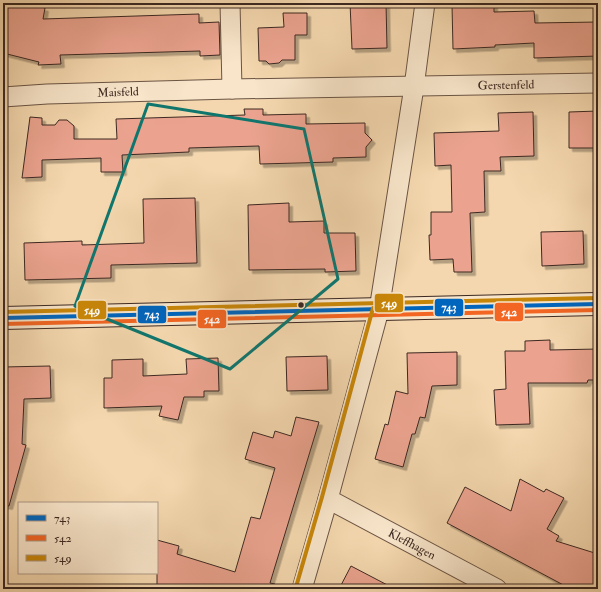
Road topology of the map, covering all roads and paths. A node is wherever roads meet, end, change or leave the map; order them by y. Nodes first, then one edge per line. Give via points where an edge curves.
1 (230, 3) edge
2 (425, 3) edge
3 (598, 83) edge
4 (414, 87) junction
5 (232, 89) junction
6 (3, 97) edge
7 (598, 304) edge
8 (379, 310) junction
9 (3, 318) edge
10 (328, 499) junction
11 (302, 589) edge
12 (497, 589) edge

1 - 5 street
2 - 4 street
3 - 4 street, Gerstenfeld
4 - 5 street, Maisfeld
4 - 8 street
5 - 6 street, Maisfeld
7 - 8 street
8 - 9 street
8 - 10 street
10 - 11 street
10 - 12 street, Kleffhagen

